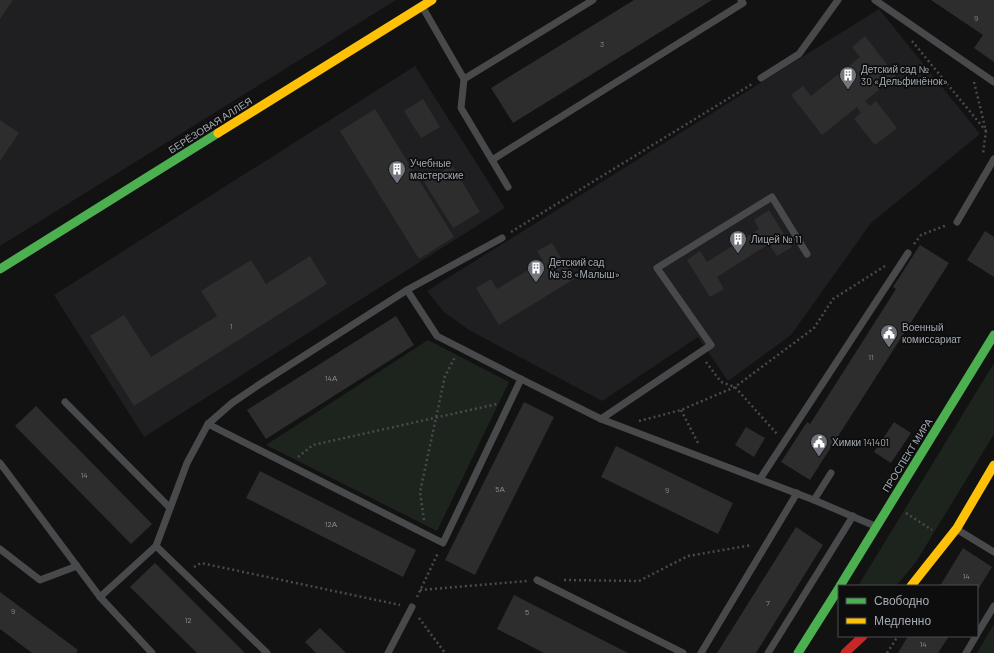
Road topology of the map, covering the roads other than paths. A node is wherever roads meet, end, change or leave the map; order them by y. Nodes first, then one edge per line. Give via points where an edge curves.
1 (432, 0) edge
2 (593, 0) edge
3 (741, 0) edge
4 (838, 0) edge
5 (875, 0) edge
6 (422, 6) junction
7 (760, 78) road end
8 (464, 79) junction
9 (994, 82) edge
10 (994, 159) edge
11 (492, 160) junction
12 (508, 187) dead end
13 (957, 222) road end
14 (502, 238) road end
15 (908, 253) road end
16 (807, 254) dead end
17 (0, 269) edge
18 (407, 290) junction
19 (994, 336) edge
20 (521, 379) junction
21 (65, 402) dead end
22 (601, 419) junction
23 (208, 424) junction
24 (0, 463) edge
25 (994, 465) edge
26 (831, 473) dead end
27 (760, 479) junction
28 (797, 493) junction
29 (814, 500) junction
30 (170, 508) junction
31 (853, 516) junction
32 (877, 527) junction
33 (956, 528) junction
34 (156, 546) junction
35 (0, 549) edge
36 (994, 552) edge
37 (77, 566) junction
38 (537, 580) road end
39 (841, 585) edge
40 (912, 585) edge
41 (838, 590) edge
42 (100, 597) junction
43 (994, 606) edge
44 (412, 607) road end
45 (978, 633) edge
46 (862, 637) edge
47 (976, 637) edge
48 (152, 653) edge
49 (266, 653) edge
50 (388, 653) edge
51 (683, 653) edge
52 (701, 653) edge
53 (768, 653) edge
54 (798, 653) edge
55 (845, 653) edge
56 (966, 653) edge

1 - 6 main road, БЕРЁЗОВАЯ АЛЛЕЯ
2 - 8 lane
3 - 11 lane via 743,3
4 - 7 lane via 799,54
5 - 9 lane
6 - 8 lane
6 - 17 main road, БЕРЁЗОВАЯ АЛЛЕЯ
8 - 11 lane via 460,108
10 - 13 lane
11 - 12 lane
14 - 18 lane
15 - 27 lane
16 - 22 lane via 772,197 657,268 710,345
18 - 20 lane via 437,336
18 - 23 lane via 260,384 232,403
19 - 32 main road, ПРОСПЕКТ МИРА
20 - 22 lane
20 - 23 lane via 443,543
21 - 30 lane
22 - 27 lane
23 - 30 lane via 188,463
24 - 37 lane
25 - 33 main road
26 - 29 lane
27 - 28 lane
28 - 29 lane
28 - 52 lane
29 - 31 lane
30 - 34 lane
31 - 32 lane
31 - 53 lane
32 - 39 main road, ПРОСПЕКТ МИРА
33 - 36 lane
33 - 40 main road
34 - 42 lane
34 - 49 lane
35 - 37 lane via 40,580
37 - 42 lane
38 - 51 lane
41 - 54 main road, ПРОСПЕКТ МИРА
42 - 48 lane
43 - 45 lane
44 - 50 lane
46 - 55 main road
47 - 56 lane

